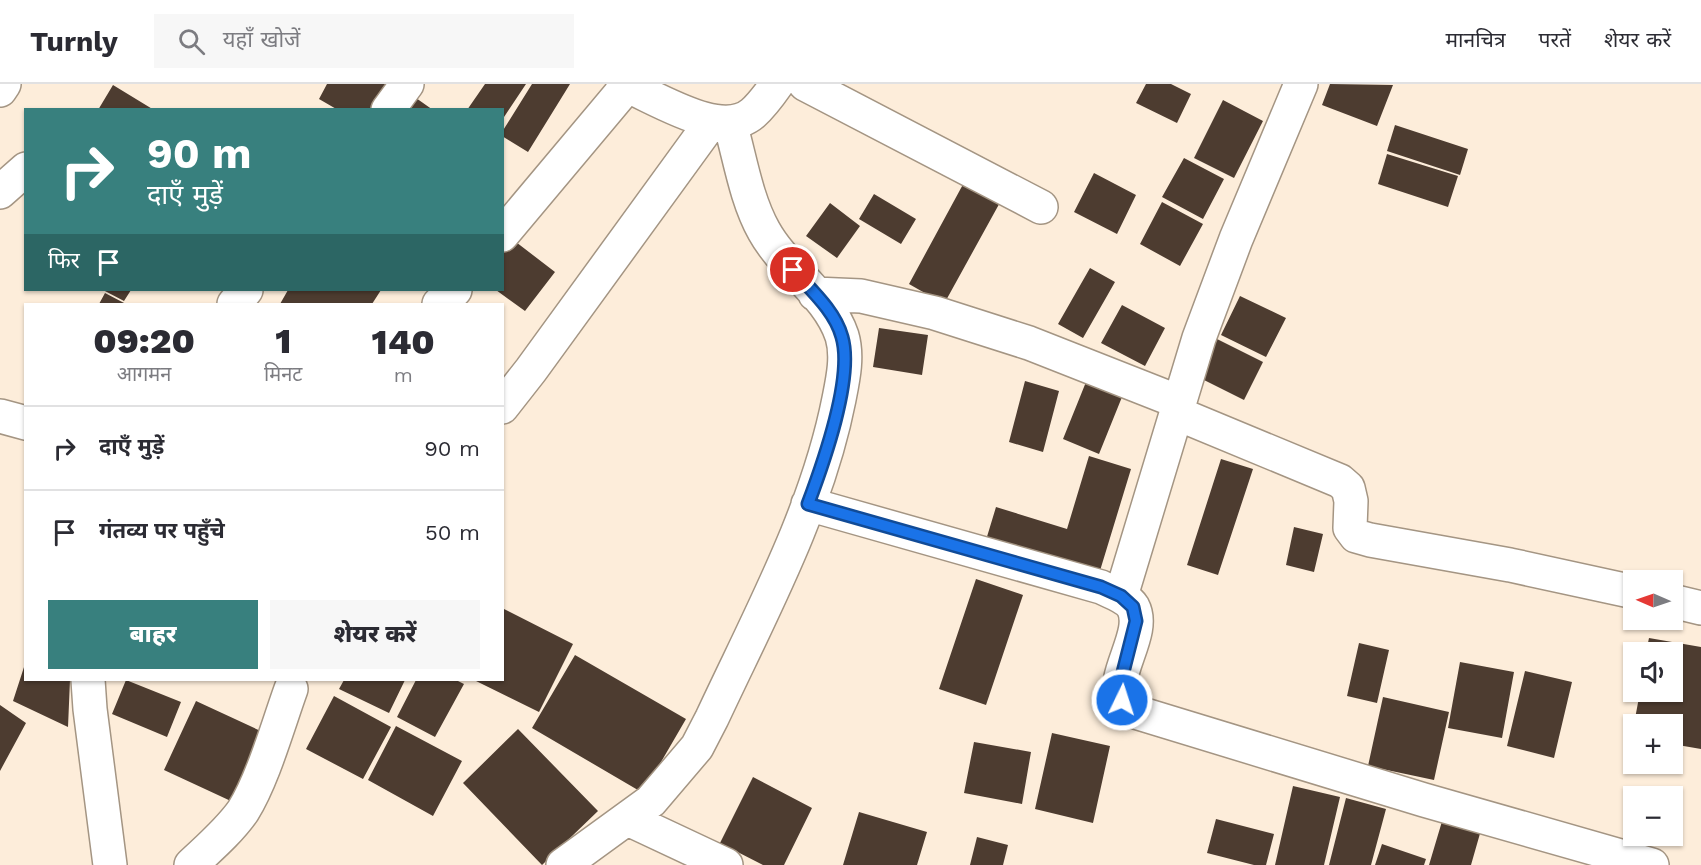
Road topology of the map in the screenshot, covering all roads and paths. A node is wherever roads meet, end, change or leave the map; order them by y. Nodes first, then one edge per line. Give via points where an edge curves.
1 (4, 84) edge
2 (407, 84) edge
3 (777, 84) edge
4 (805, 84) edge
5 (1301, 84) edge
6 (625, 85) edge
7 (0, 90) edge
8 (389, 108) edge
9 (721, 122) junction
10 (24, 171) edge
11 (0, 192) edge
12 (1041, 207) dead end
13 (504, 233) edge
14 (245, 291) edge
15 (454, 291) edge
16 (815, 294) junction
17 (235, 303) edge
18 (440, 303) edge
19 (504, 404) edge
20 (1177, 408) junction
21 (0, 416) edge
22 (24, 422) edge
23 (808, 504) junction
24 (1623, 590) edge
25 (1121, 596) junction
26 (1683, 604) edge
27 (1701, 608) edge
28 (88, 681) edge
29 (291, 689) dead end
30 (628, 819) junction
31 (110, 865) edge
32 (191, 865) edge
33 (562, 865) edge
34 (726, 865) edge
35 (1652, 865) edge

1 - 7 street
2 - 8 street
3 - 9 street via 752,114
4 - 12 street
5 - 20 street via 1198,338
6 - 9 street via 685,112
6 - 13 street
9 - 16 street via 764,231
9 - 19 street
10 - 11 street
14 - 17 street
15 - 18 street
16 - 20 street via 861,296 935,313 1029,343
16 - 23 street via 830,312 842,338 845,369 834,426
20 - 24 street via 1340,481 1348,488 1350,528 1356,536
20 - 25 street
21 - 22 street
23 - 25 street
23 - 30 street via 697,747 651,801
25 - 35 street via 1133,607 1136,621 1120,684 1122,700 1131,711
26 - 27 street
28 - 31 street
29 - 32 street via 257,783 242,811
30 - 33 street
30 - 34 street

